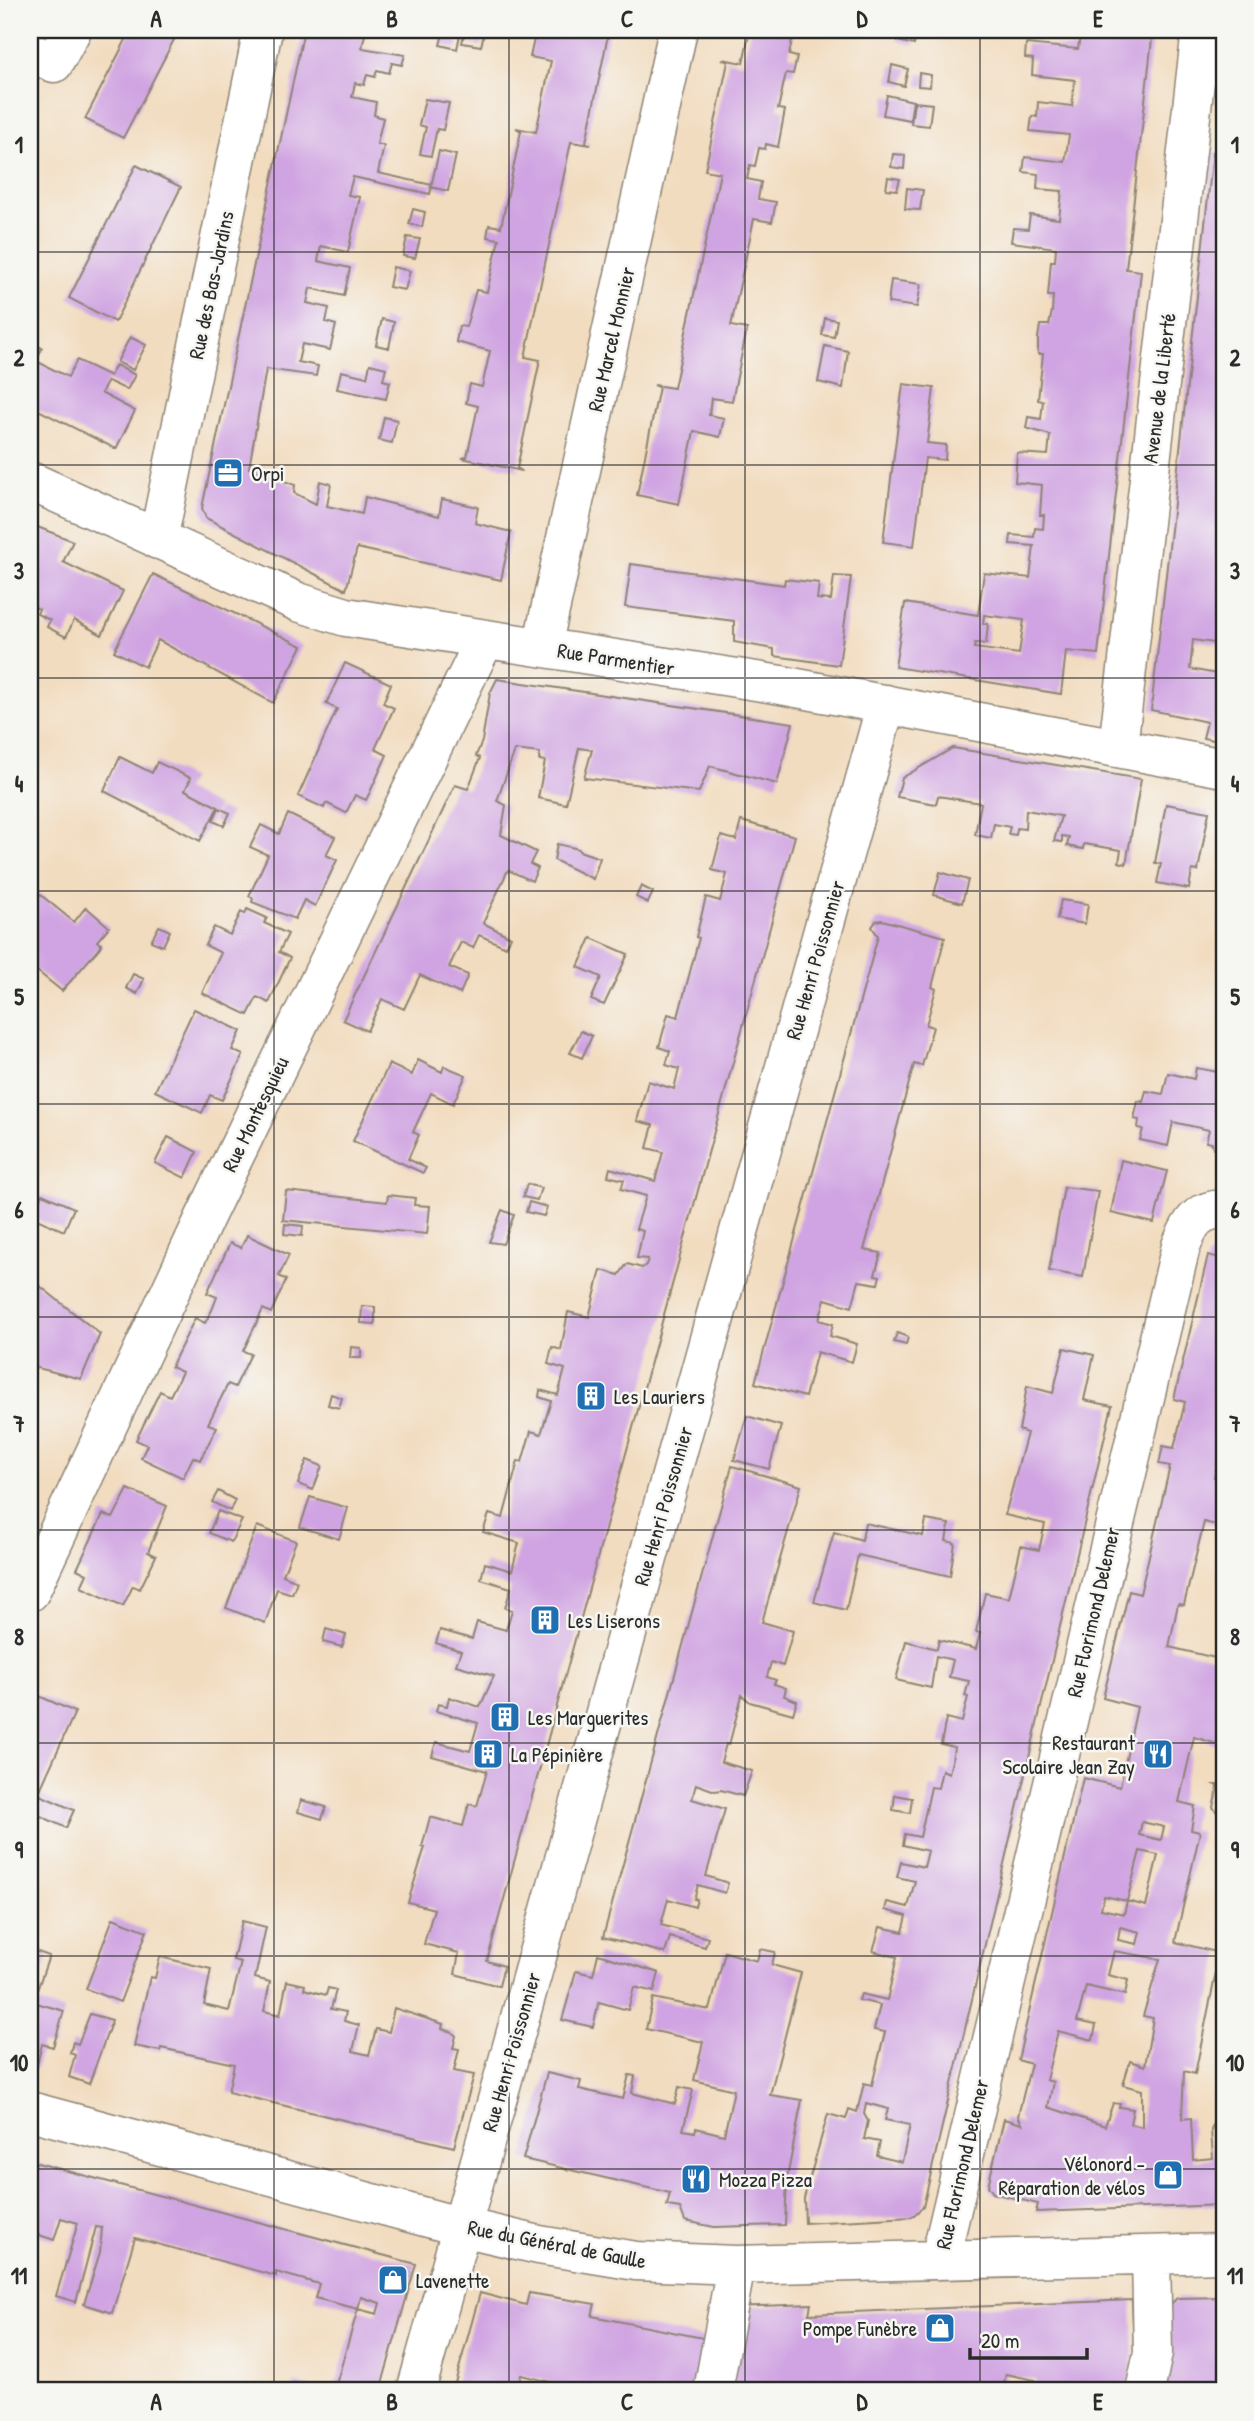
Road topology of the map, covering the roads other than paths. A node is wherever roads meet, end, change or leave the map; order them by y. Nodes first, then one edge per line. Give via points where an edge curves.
1 (72, 30) edge
2 (263, 30) edge
3 (678, 30) edge
4 (1200, 30) edge
5 (30, 52) edge
6 (30, 481) edge
7 (158, 540) junction
8 (485, 639) junction
9 (542, 648) junction
10 (886, 704) junction
11 (1118, 747) junction
12 (1224, 768) edge
13 (1211, 1212) edge
14 (30, 1592) edge
15 (30, 2111) edge
16 (462, 2227) junction
17 (1224, 2253) edge
18 (1151, 2255) junction
19 (940, 2259) junction
20 (736, 2265) junction
21 (416, 2391) edge
22 (713, 2391) edge
23 (1145, 2391) edge

1 - 5 street via 54,63
2 - 7 street, Rue des Bas-Jardins
3 - 9 street, Rue Marcel Monnier
4 - 11 street, Avenue de la Liberté
6 - 7 street, Rue Parmentier
7 - 8 street, Rue Parmentier via 322,611
8 - 9 street, Rue Parmentier
8 - 14 street, Rue Montesquieu via 205,1217
9 - 10 street, Rue Parmentier
10 - 11 street, Rue Parmentier
10 - 16 street, Rue Henri Poissonnier
11 - 12 street, Rue Parmentier
13 - 19 street, Rue Florimond Delemer via 1189,1226 1176,1265
15 - 16 street, Rue du Général de Gaulle
16 - 20 street, Rue du Général de Gaulle via 608,2258
16 - 21 street, Rue Henri Poissonnier
17 - 18 street, Rue du Général de Gaulle
18 - 19 street, Rue du Général de Gaulle
18 - 23 street via 1153,2353
19 - 20 street, Rue du Général de Gaulle
20 - 22 street

